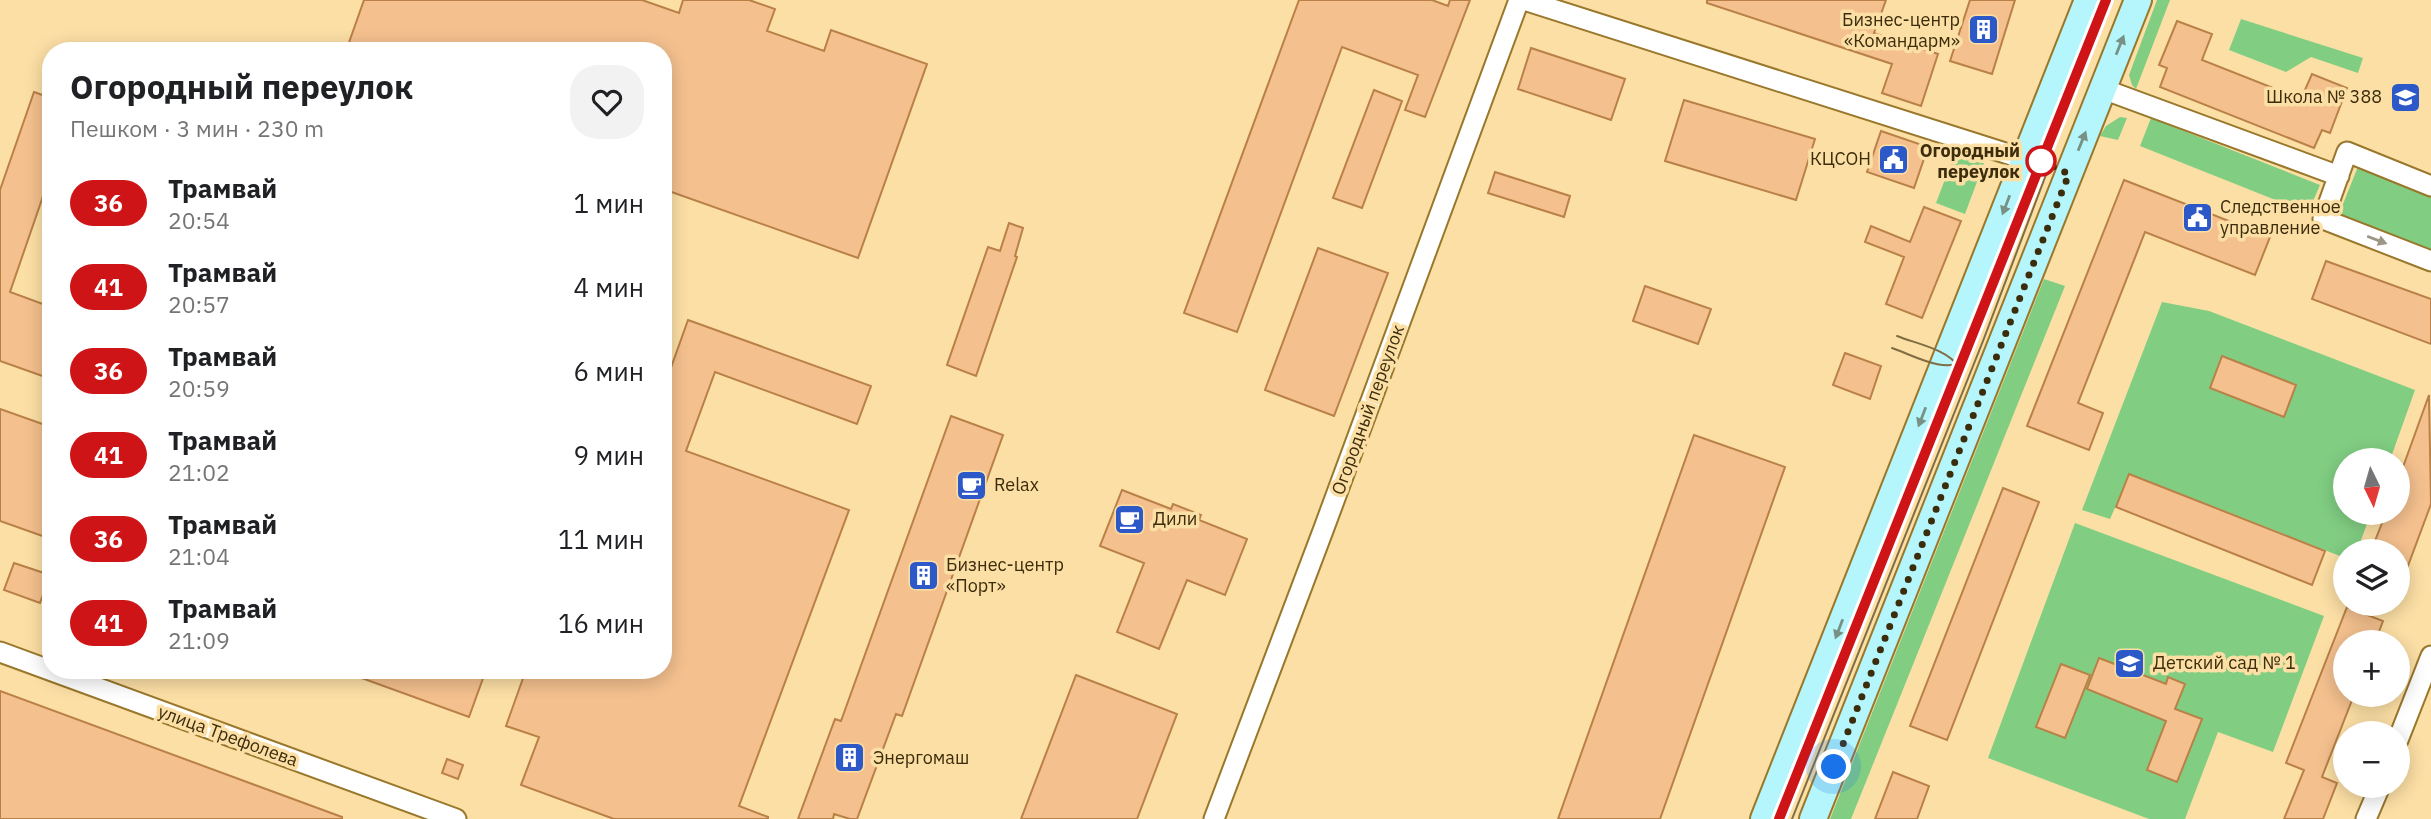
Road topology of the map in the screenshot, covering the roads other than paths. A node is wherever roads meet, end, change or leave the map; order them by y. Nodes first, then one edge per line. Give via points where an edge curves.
1 (1522, 0) edge
2 (2088, 0) edge
3 (2138, 0) edge
4 (2103, 89) junction
5 (2024, 159) junction
6 (2339, 176) junction
7 (2431, 186) edge
8 (2431, 261) edge
9 (0, 652) edge
10 (2431, 656) edge
11 (42, 667) edge
12 (74, 679) edge
13 (2405, 721) edge
14 (2374, 798) edge
15 (456, 819) edge
16 (1214, 819) edge
17 (1764, 819) edge
18 (1813, 819) edge
19 (2366, 819) edge

1 - 5 street, Огородный переулок
1 - 16 street, Огородный переулок
2 - 5 main road
4 -> 3 main road
4 - 6 street
18 -> 4 main road
5 -> 17 main road
6 - 7 street via 2347,152
6 -> 8 street via 2323,219
9 - 11 street, улица Трефолева
10 - 13 street
12 - 15 street, улица Трефолева
14 - 19 street

